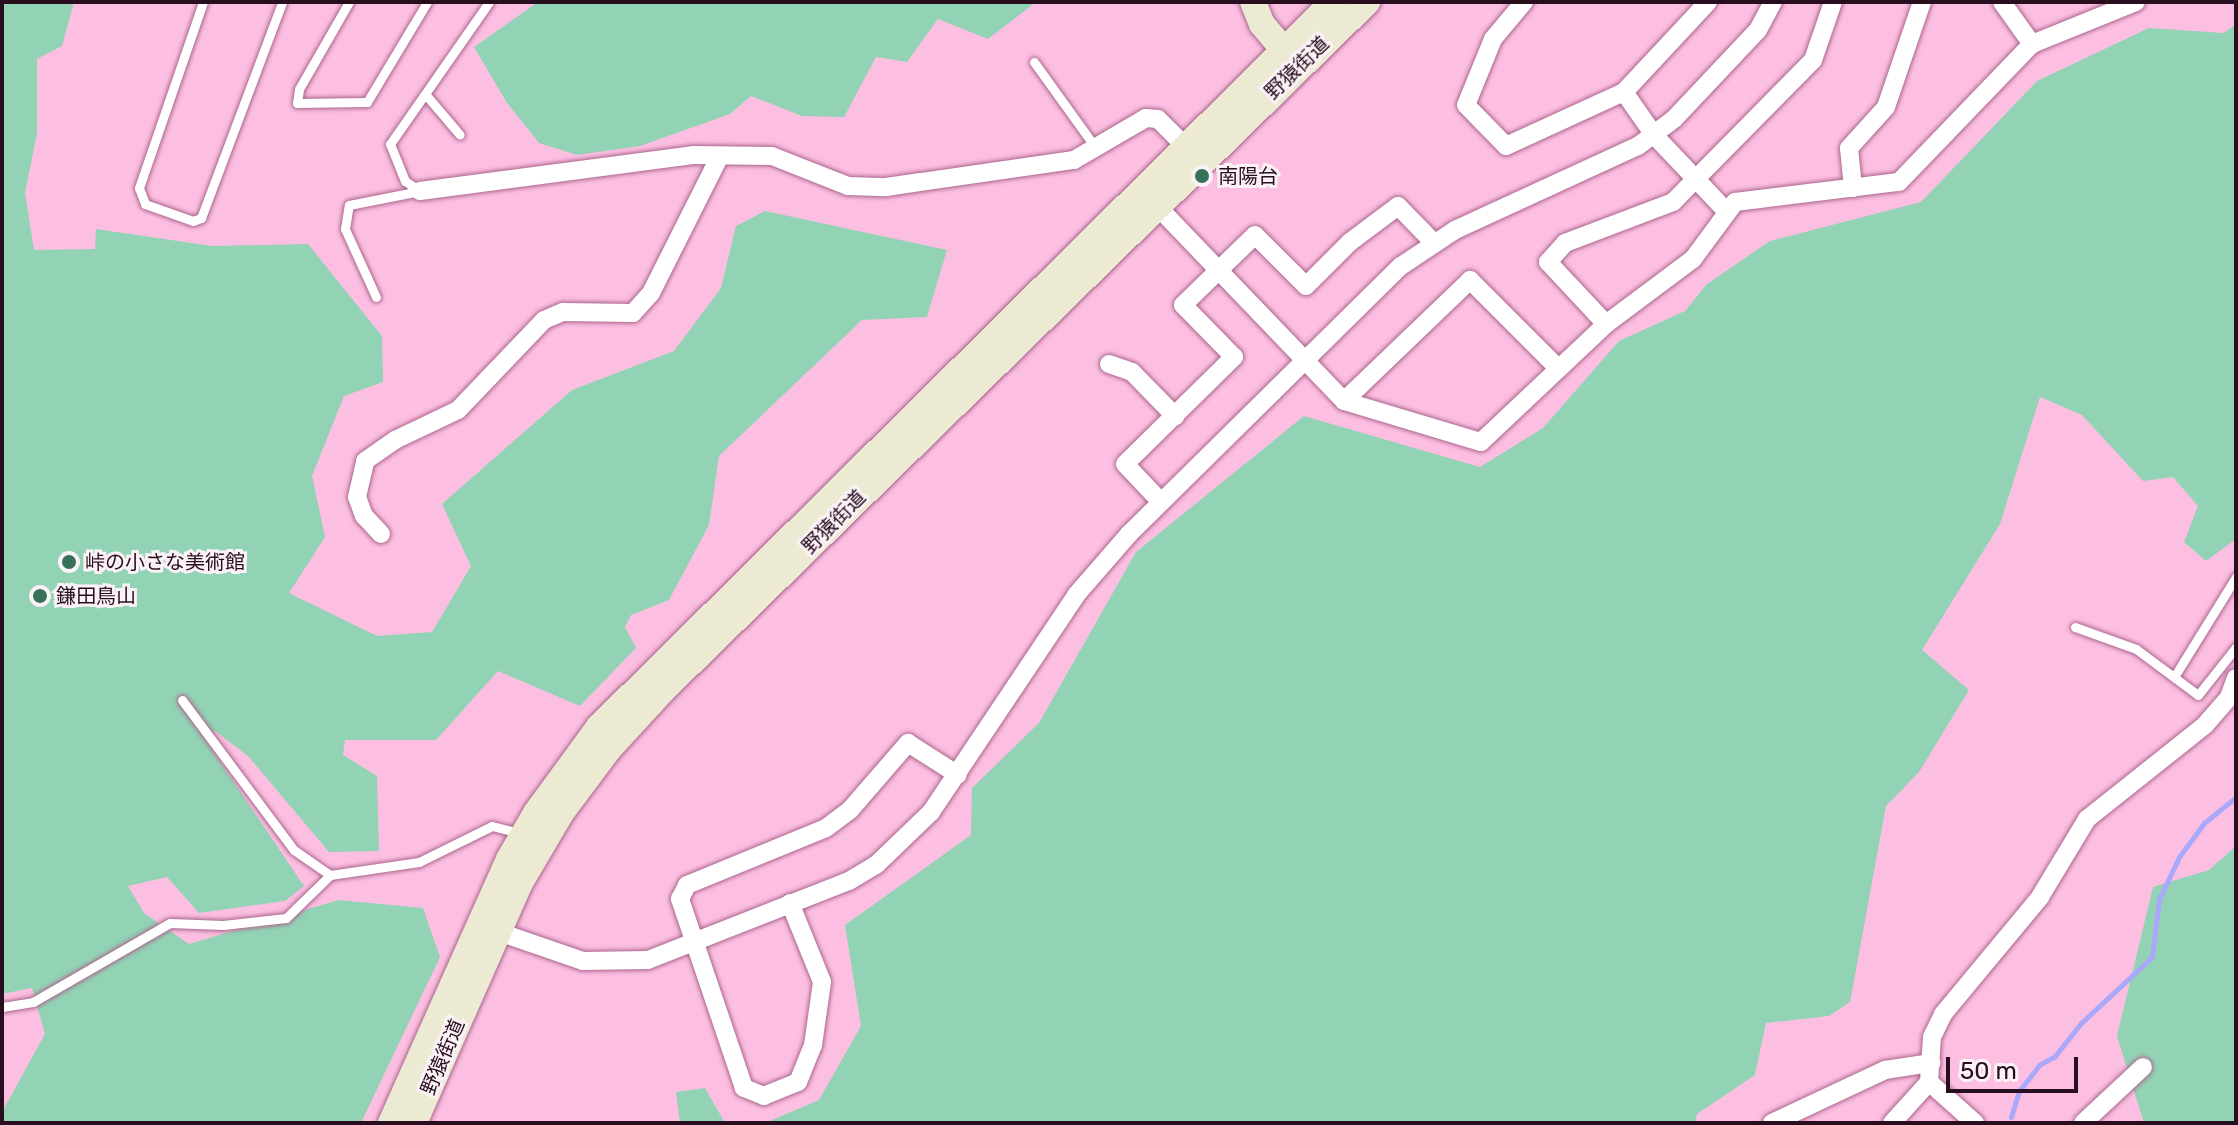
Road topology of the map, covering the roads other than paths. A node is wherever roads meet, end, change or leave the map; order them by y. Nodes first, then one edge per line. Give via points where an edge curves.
1 (203, 2) edge
2 (282, 2) edge
3 (349, 2) edge
4 (427, 2) edge
5 (489, 2) edge
6 (1333, 2) edge
7 (1367, 2) edge
8 (1524, 2) edge
9 (1708, 2) edge
10 (1773, 2) edge
11 (1833, 2) edge
12 (1922, 2) edge
13 (2002, 2) edge
14 (2136, 2) edge
15 (1262, 9) edge
16 (2032, 44) junction
17 (1290, 58) junction
18 (1034, 62) dead end
19 (1624, 92) junction
20 (426, 95) junction
21 (460, 135) dead end
22 (1654, 135) junction
23 (1095, 147) junction
24 (1186, 147) junction
25 (720, 156) junction
26 (1697, 178) junction
27 (1853, 188) junction
28 (420, 191) junction
29 (1157, 206) junction
30 (1727, 212) junction
31 (1433, 242) junction
32 (1220, 270) junction
33 (376, 297) dead end
34 (1606, 324) junction
35 (1308, 359) junction
36 (1109, 364) dead end
37 (1558, 368) junction
38 (1344, 401) junction
39 (1175, 416) junction
40 (1161, 502) junction
41 (381, 534) dead end
42 (2236, 577) edge
43 (2075, 627) dead end
44 (2236, 647) edge
45 (2174, 677) junction
46 (2236, 678) edge
47 (182, 700) dead end
48 (958, 775) junction
49 (523, 834) junction
50 (330, 875) junction
51 (790, 903) junction
52 (496, 931) junction
53 (698, 943) junction
54 (2, 1007) edge
55 (1931, 1063) junction
56 (2143, 1067) dead end
57 (1929, 1082) junction
58 (391, 1123) edge
59 (414, 1123) edge
60 (1772, 1123) edge
61 (1892, 1123) edge
62 (1975, 1123) edge
63 (2083, 1123) edge

1 - 2 lane via 139,188 145,204 193,221 201,218
3 - 4 lane via 299,89 297,103 367,102
5 - 20 lane
6 - 17 main road, 野猿街道
7 - 17 main road, 野猿街道
8 - 19 street via 1493,39 1466,105 1506,146
9 - 19 street
10 - 22 street via 1758,30
11 - 26 street via 1813,60
12 - 27 street via 1886,107 1849,148
13 - 16 street
14 - 16 street
15 - 17 main road
16 - 27 street via 1899,182
17 - 24 main road, 野猿街道
17 - 29 main road, 野猿街道
18 - 23 lane
19 - 22 street
20 - 21 lane
20 - 28 lane via 390,144 405,181
22 - 26 street
22 - 31 street
23 - 24 street via 1146,118 1158,119
23 - 25 street via 1074,160 886,187 848,186 772,156
24 - 49 main road, 野猿街道 via 653,670 599,727
25 - 28 street via 648,160
25 - 41 street via 651,293 633,313 563,312 544,320 458,410 365,461 357,497 364,516
26 - 30 street
26 - 34 street via 1673,202 1565,243 1548,262
27 - 30 street via 1735,202
28 - 33 lane via 349,205 345,229
29 - 32 street
29 - 52 main road, 野猿街道 via 633,720 561,813
30 - 34 street via 1693,259
31 - 32 street via 1398,206 1350,242 1306,286 1255,235
31 - 35 street via 1401,266
32 - 35 street
32 - 39 street via 1183,305 1234,357
34 - 37 street
35 - 38 street
35 - 40 street
36 - 39 street via 1132,372
37 - 38 street via 1481,442
37 - 38 street via 1470,280
39 - 40 street via 1125,464
40 - 48 street via 1076,595
42 - 45 lane
43 - 45 lane via 2136,649
44 - 45 lane via 2198,695
46 - 55 street via 2229,697 2205,725 2087,819 2040,897 1943,1014 1932,1037
47 - 50 lane via 294,850
48 - 51 street via 905,841 877,864
48 - 53 street via 908,743 850,810 826,828 687,885 680,899
49 - 50 lane via 492,826 419,862
49 - 58 main road, 野猿街道 via 476,926
50 - 54 lane via 286,918 223,925 170,923 33,1002
51 - 53 street
51 - 53 street via 822,982 813,1045 798,1082 764,1096 744,1088
52 - 53 street via 561,955 616,963 648,960
52 - 59 main road, 野猿街道
55 - 57 street
55 - 60 street via 1885,1070
56 - 63 street
57 - 61 street
57 - 62 street

